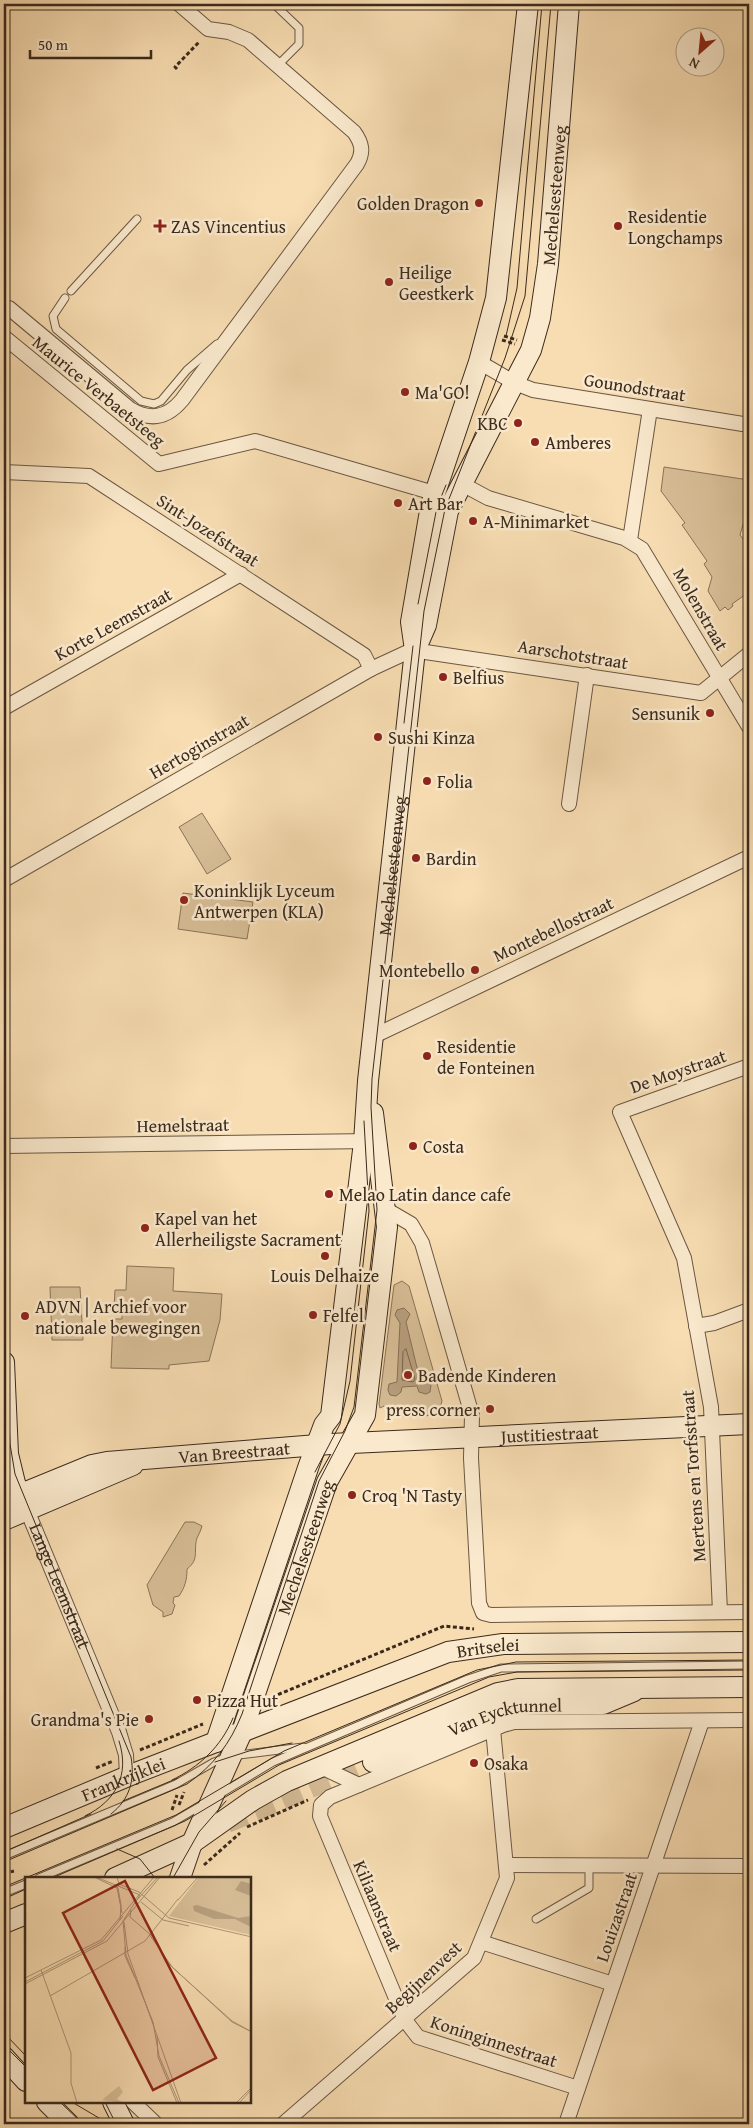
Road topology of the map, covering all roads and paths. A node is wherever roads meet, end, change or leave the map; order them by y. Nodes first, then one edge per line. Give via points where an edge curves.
1 (179, 4) edge
2 (274, 4) edge
3 (528, 4) edge
4 (569, 4) edge
5 (208, 29) junction
6 (278, 65) junction
7 (177, 69) dead end
8 (137, 219) dead end
9 (71, 291) dead end
10 (65, 298) dead end
11 (6, 305) edge
12 (234, 329) junction
13 (487, 333) junction
14 (4, 337) edge
15 (532, 348) junction
16 (479, 362) junction
17 (515, 383) junction
18 (650, 409) junction
19 (749, 425) edge
20 (4, 472) edge
21 (462, 484) junction
22 (434, 493) junction
23 (630, 540) junction
24 (241, 574) junction
25 (416, 650) junction
26 (749, 654) edge
27 (371, 669) junction
28 (587, 675) junction
29 (720, 679) junction
30 (4, 708) edge
31 (749, 727) edge
32 (569, 804) dead end
33 (749, 857) edge
34 (4, 880) edge
35 (374, 1036) junction
36 (749, 1066) edge
37 (620, 1112) joint
38 (371, 1141) junction
39 (4, 1146) edge
40 (387, 1210) junction
41 (749, 1310) edge
42 (696, 1326) junction
43 (4, 1362) edge
44 (749, 1424) edge
45 (712, 1426) junction
46 (472, 1437) junction
47 (348, 1443) junction
48 (316, 1446) junction
49 (17, 1502) edge
50 (4, 1520) edge
51 (720, 1612) junction
52 (749, 1612) edge
53 (482, 1630) dead end
54 (749, 1642) edge
55 (749, 1665) edge
56 (640, 1688) junction
57 (749, 1688) edge
58 (282, 1694) dead end
59 (749, 1720) edge
60 (702, 1721) junction
61 (202, 1724) dead end
62 (493, 1730) junction
63 (242, 1732) junction
64 (216, 1742) junction
65 (308, 1746) junction
66 (192, 1751) junction
67 (231, 1756) junction
68 (373, 1762) tunnel mouth
69 (321, 1767) junction
70 (190, 1776) junction
71 (127, 1777) junction
72 (182, 1781) junction
73 (359, 1785) junction
74 (212, 1799) junction
75 (316, 1802) junction
76 (170, 1823) junction
77 (4, 1828) edge
78 (192, 1843) junction
79 (4, 1856) edge
80 (204, 1864) dead end
81 (506, 1865) junction
82 (653, 1866) junction
83 (749, 1866) edge
84 (589, 1867) junction
85 (4, 1868) edge
86 (14, 1871) dead end
87 (42, 1877) edge
88 (117, 1877) edge
89 (180, 1877) edge
90 (25, 1884) edge
91 (4, 1893) edge
92 (25, 1914) edge
93 (536, 1919) dead end
94 (4, 1923) edge
95 (481, 1942) junction
96 (613, 1984) junction
97 (405, 2020) junction
98 (4, 2057) edge
99 (25, 2080) edge
100 (578, 2088) junction
101 (48, 2103) edge
102 (114, 2103) edge
103 (134, 2103) edge
104 (123, 2122) edge
105 (68, 2124) edge
106 (156, 2124) edge
107 (283, 2124) edge
108 (566, 2124) edge

1 - 5 street
2 - 6 lane via 299,28 299,44
3 - 13 main road, Mechelsesteenweg via 500,276
4 - 15 main road, Mechelsesteenweg via 548,264
5 - 6 street via 242,36
5 - 7 path via 175,67
6 - 12 street via 354,132 362,150 344,183
8 - 9 lane
10 - 12 lane via 53,316 56,329 134,398 147,403 154,404 168,396 187,370
11 - 12 street via 130,409 146,416 162,416 176,406
13 - 15 path
13 - 16 main road, Mechelsesteenweg
14 - 22 street, Maurice Verbaetsteeg via 159,464 255,441
15 - 17 main road, Mechelsesteenweg
16 - 17 street
16 - 22 main road, Mechelsesteenweg
17 - 18 street, Gounodstraat via 534,390
17 - 21 main road, Mechelsesteenweg
18 - 19 street, Gounodstraat
18 - 23 street
20 - 24 street, Sint-Jozefstraat via 89,476
21 - 23 street, Molenstraat via 488,498
21 - 25 main road, Mechelsesteenweg via 448,511 426,625
22 - 25 main road, Mechelsesteenweg via 411,622
23 - 29 street, Molenstraat via 647,554
24 - 27 street, Sint-Jozefstraat via 364,655
24 - 30 street, Korte Leemstraat
25 - 27 street, Hertoginstraat via 400,654
25 - 28 street, Aarschotstraat
25 - 35 main road, Mechelsesteenweg
26 - 29 street, Aarschotstraat
27 - 34 street, Hertoginstraat
28 - 29 street, Aarschotstraat via 701,693
28 - 32 street
29 - 31 street, Molenstraat
33 - 35 street, Montebellostraat
35 - 38 main road, Mechelsesteenweg via 368,1081
36 - 37 street, De Moystraat
37 - 42 street, Mertens en Torfsstraat via 684,1258
38 - 39 street, Hemelstraat
38 - 40 main road, Mechelsesteenweg
38 - 48 main road, Mechelsesteenweg via 331,1416
40 - 46 street via 411,1224 422,1243 472,1416
40 - 47 main road, Mechelsesteenweg via 387,1242 365,1415
41 - 42 street
42 - 45 street, Mertens en Torfsstraat
43 - 49 main road, Lange Leemstraat via 8,1454
44 - 45 main road, Justitiestraat
45 - 46 main road, Justitiestraat
45 - 51 street, Mertens en Torfsstraat
46 - 47 main road, Justitiestraat
46 - 51 street, Britselei via 481,1610 491,1614
47 - 48 main road, Van Breestraat
47 - 63 main road, Mechelsesteenweg via 327,1482
48 - 49 main road, Van Breestraat via 150,1458
48 - 64 main road, Mechelsesteenweg
49 - 50 main road, Van Breestraat
49 - 71 street, Lange Leemstraat via 119,1732 126,1755
51 - 52 street, Britselei
53 - 58 path via 444,1626
54 - 63 main road, Britselei via 478,1646 448,1652
55 - 65 lane, Britselei via 501,1668
56 - 57 main road
56 - 68 main road, Van Eycktunnel via 603,1704 522,1705 497,1710
56 - 69 main road via 518,1689 498,1693
59 - 60 street
60 - 62 street via 514,1722
60 - 82 street, Louizastraat
61 - 66 path
62 - 73 street
62 - 81 street, Begijnenvest
63 - 64 main road, Frankrijklei
63 - 67 main road, Mechelsesteenweg
64 - 66 main road, Frankrijklei
65 - 67 lane, Britselei
65 - 74 lane, Britselei via 273,1762
66 - 71 main road, Frankrijklei
67 - 70 lane, Frankrijklei
67 - 74 main road, Mechelsesteenweg
69 - 73 street
69 - 78 main road via 270,1790
70 - 72 lane, Frankrijklei
70 - 76 path
71 - 77 main road, Frankrijklei
72 - 76 path
72 - 79 lane, Frankrijklei
73 - 75 street
74 - 76 lane
74 - 78 main road, Mechelsesteenweg
75 - 80 path via 246,1828
75 - 97 street, Kiliaanstraat
76 - 87 lane
78 - 88 main road
78 - 89 main road, Mechelsesteenweg
81 - 84 street
81 - 95 street, Begijnenvest via 507,1878
82 - 83 street
82 - 84 street
82 - 96 street, Louizastraat
84 - 93 lane via 589,1888
85 - 86 path via 8,1866 10,1872
90 - 91 lane
92 - 94 main road
95 - 96 street
95 - 97 street, Begijnenvest via 474,1958
96 - 100 street, Louizastraat
97 - 100 street, Koninginnestraat via 418,2037
97 - 107 street, Begijnenvest
98 - 99 main road
100 - 108 street, Louizastraat
101 - 105 main road
102 - 104 main road
103 - 106 street

